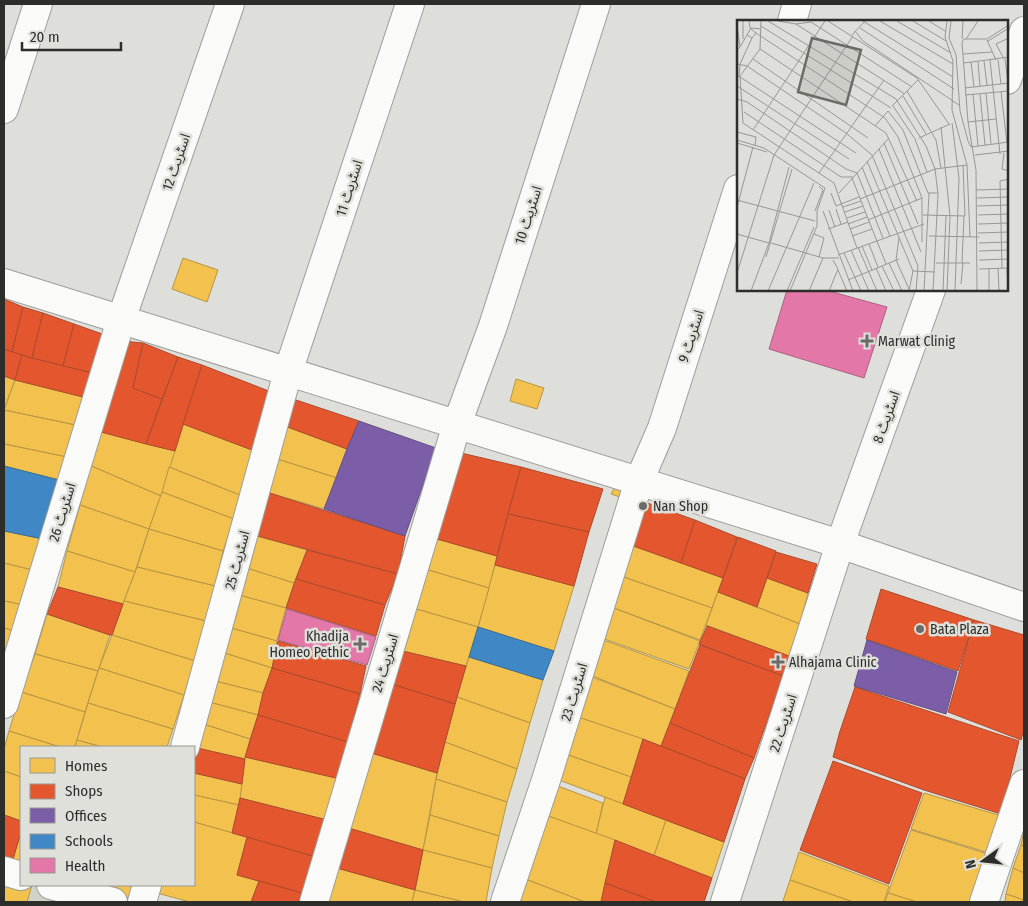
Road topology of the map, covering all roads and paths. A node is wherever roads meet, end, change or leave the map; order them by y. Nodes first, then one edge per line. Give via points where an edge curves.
1 (38, 4) edge
2 (230, 4) edge
3 (410, 4) edge
4 (596, 4) edge
5 (798, 4) edge
6 (792, 20) edge
7 (1024, 31) edge
8 (1008, 77) edge
9 (4, 109) edge
10 (737, 192) edge
11 (4, 283) edge
12 (931, 291) edge
13 (121, 320) junction
14 (288, 372) junction
15 (457, 424) junction
16 (639, 481) junction
17 (840, 544) junction
18 (1024, 607) edge
19 (4, 704) edge
20 (185, 746) edge
21 (1024, 784) edge
22 (4, 871) edge
23 (20, 876) edge
24 (55, 886) edge
25 (147, 886) edge
26 (113, 902) edge
27 (142, 902) edge
28 (314, 902) edge
29 (505, 902) edge
30 (725, 902) edge
31 (984, 902) edge

1 - 9 street
2 - 13 street, اسٹریٹ 12
3 - 14 street, اسٹریٹ 11
4 - 15 street, اسٹریٹ 10 via 493,326
5 - 6 street
7 - 8 street
10 - 16 street, اسٹریٹ 9 via 662,428
11 - 13 street
12 - 17 street, اسٹریٹ 8
13 - 14 street
13 - 19 street, اسٹریٹ 26
14 - 15 street
14 - 20 street, اسٹریٹ 25
15 - 16 street
15 - 28 street, اسٹریٹ 24
16 - 17 street
16 - 29 street, اسٹریٹ 23
17 - 18 street
17 - 30 street, اسٹریٹ 22
21 - 31 street
22 - 23 street
24 - 26 street
25 - 27 street

